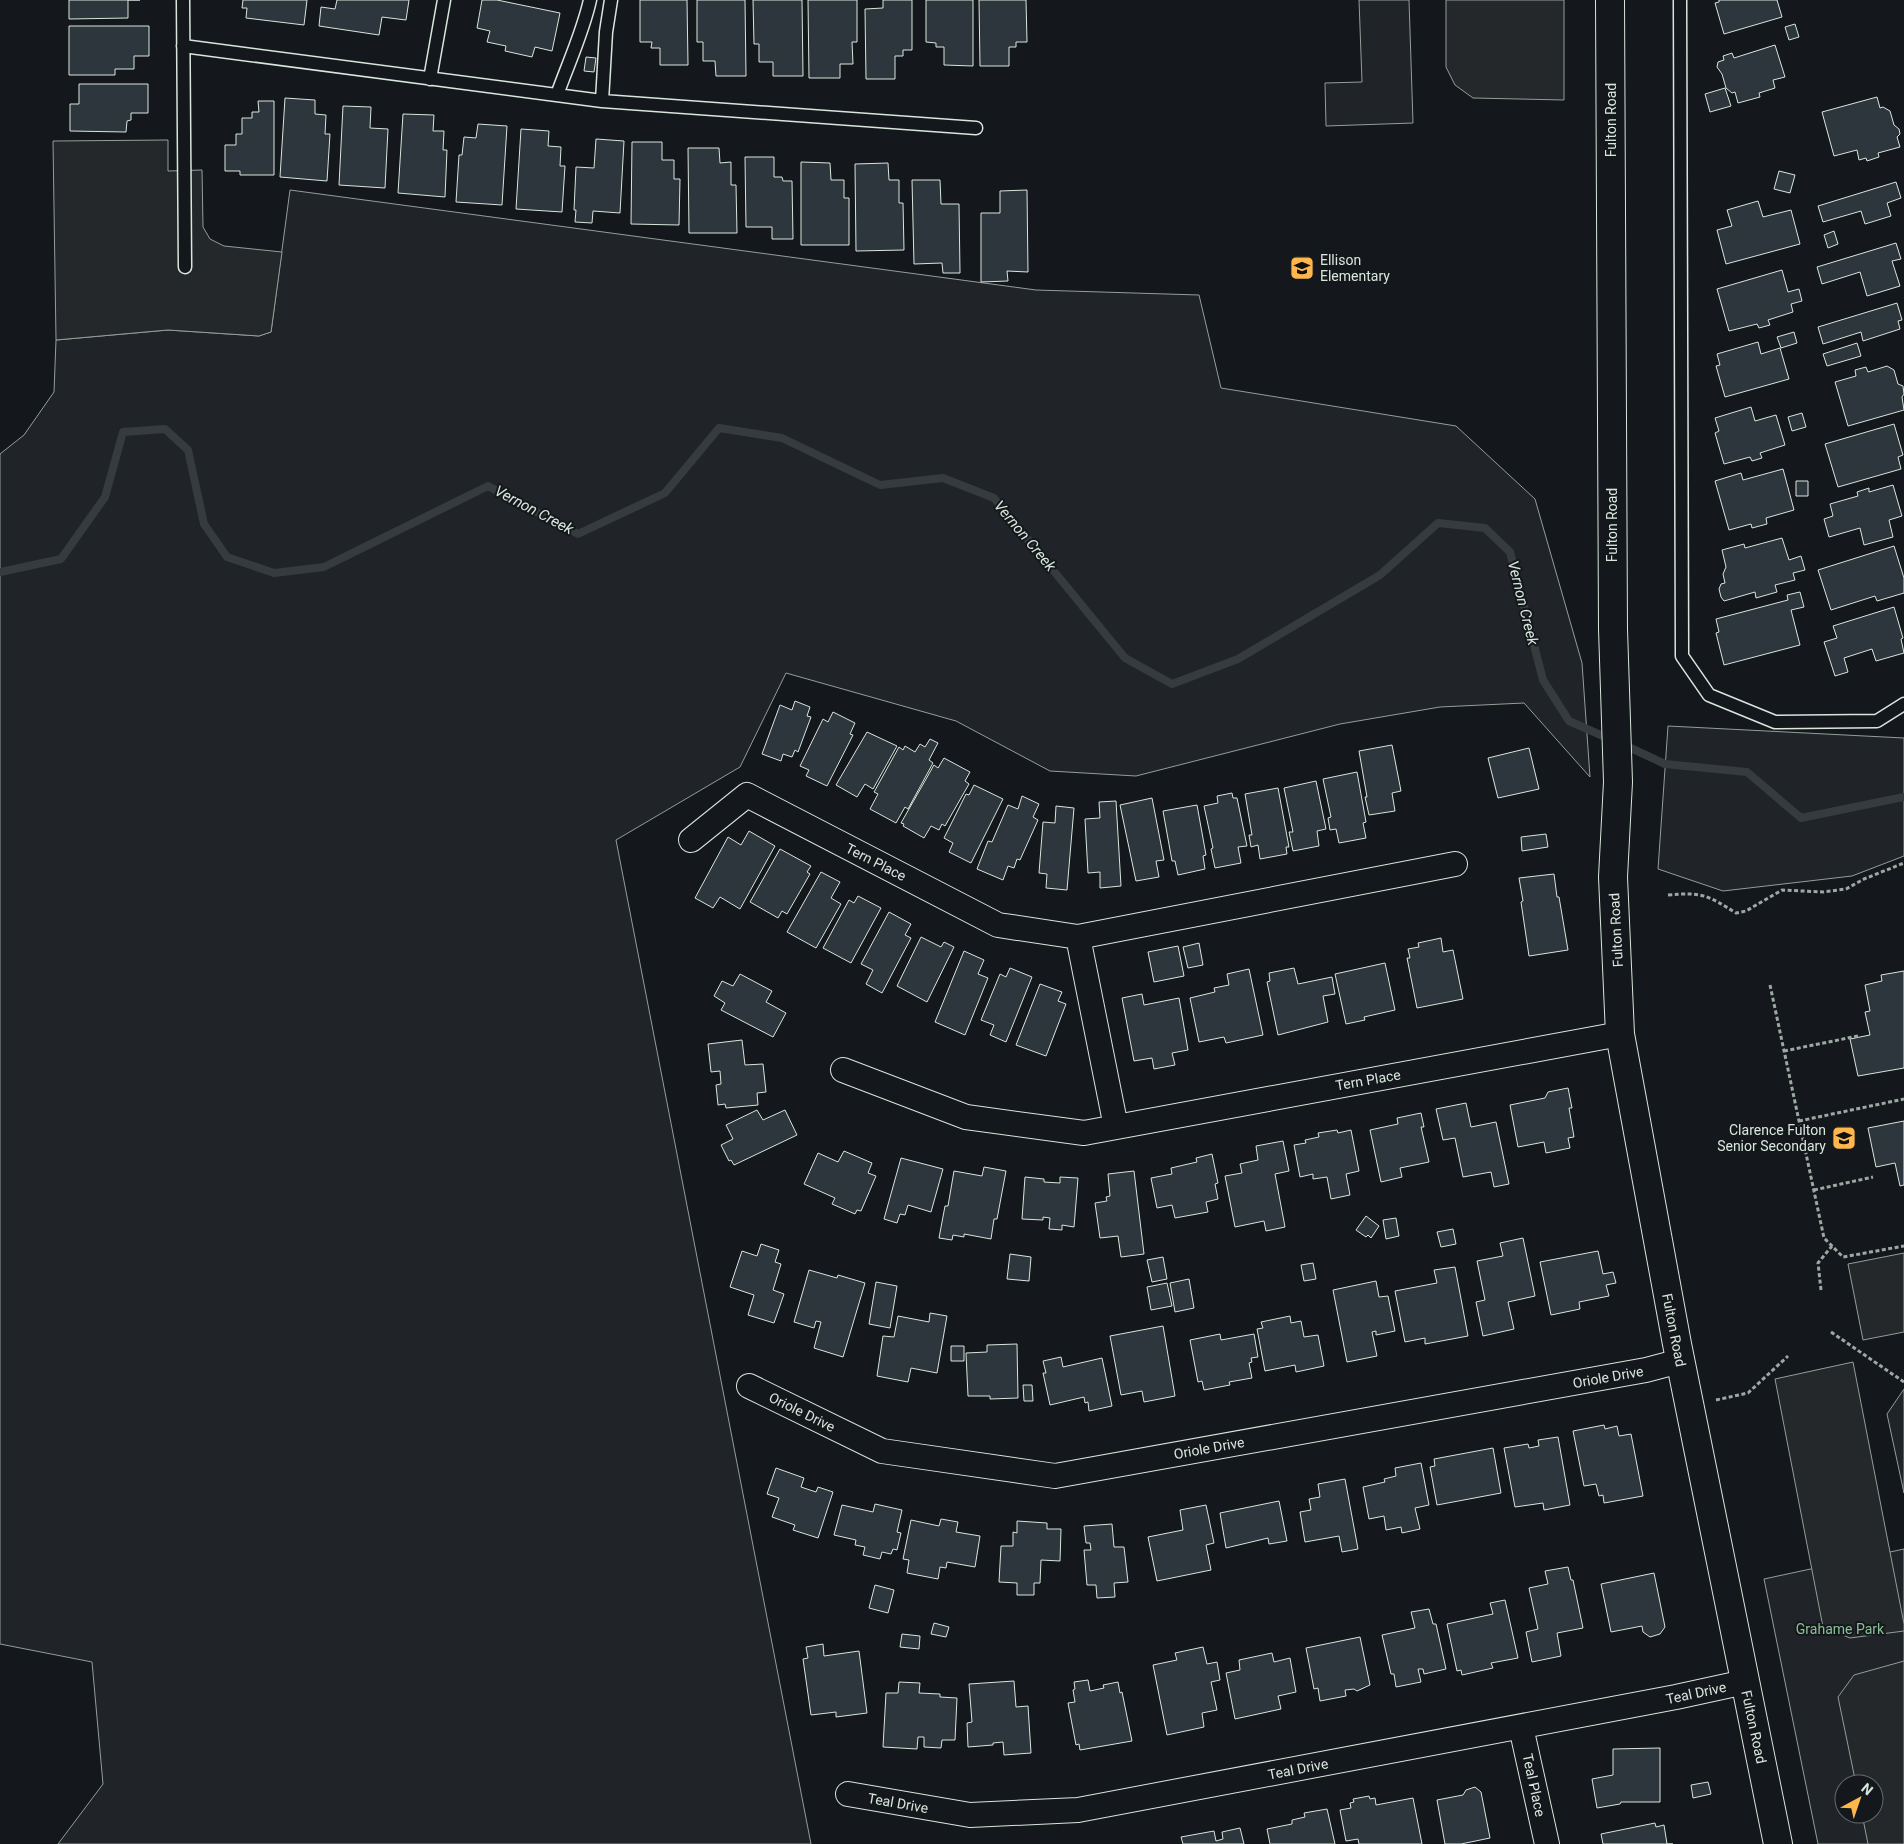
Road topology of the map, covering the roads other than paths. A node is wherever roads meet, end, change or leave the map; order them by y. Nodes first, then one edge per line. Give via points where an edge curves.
1 (183, 0) edge
2 (444, 0) edge
3 (590, 0) edge
4 (611, 0) edge
5 (1610, 0) edge
6 (1680, 0) edge
7 (184, 46) junction
8 (430, 79) junction
9 (558, 95) junction
10 (602, 101) junction
11 (976, 128) dead end
12 (185, 267) dead end
13 (1904, 704) edge
14 (691, 840) dead end
15 (1455, 864) dead end
16 (1078, 937) junction
17 (1620, 1034) junction
18 (843, 1070) dead end
19 (1116, 1127) junction
20 (1680, 1361) junction
21 (749, 1386) dead end
22 (1745, 1682) junction
23 (1521, 1726) junction
24 (848, 1794) dead end
25 (1547, 1844) edge
26 (1778, 1844) edge

1 - 7 lane
2 - 8 lane
3 - 9 lane via 586,20
4 - 10 lane
5 - 17 street, Fulton Road via 1612,629 1618,782 1613,877
6 - 13 lane via 1682,656 1709,695 1775,722 1877,721
7 - 8 lane
7 - 12 lane
8 - 9 lane
9 - 10 lane
10 - 11 lane
14 - 16 street, Tern Place via 747,795 998,926
15 - 16 street, Tern Place
16 - 19 street
17 - 19 street, Tern Place
17 - 20 street, Fulton Road
18 - 19 street, Tern Place via 966,1117 1084,1133
20 - 21 street, Oriole Drive via 1055,1476 882,1451
20 - 22 street, Fulton Road
22 - 23 street, Teal Drive
22 - 26 street, Fulton Road
23 - 24 street, Teal Drive via 1078,1810 970,1815
23 - 25 street, Teal Place

